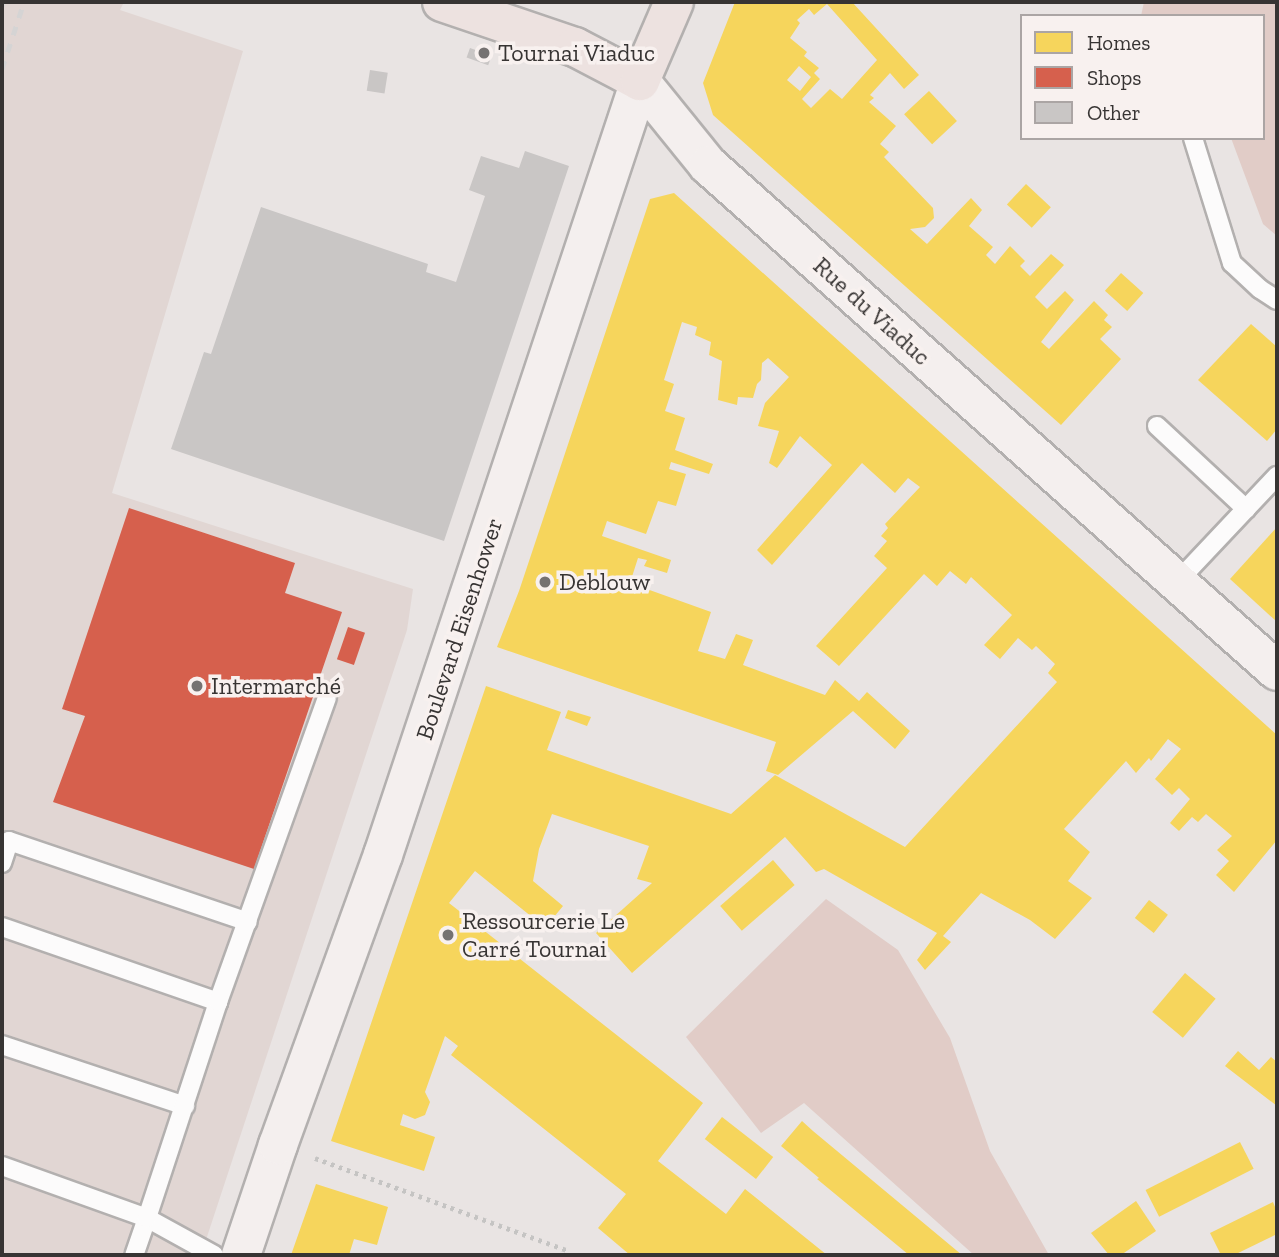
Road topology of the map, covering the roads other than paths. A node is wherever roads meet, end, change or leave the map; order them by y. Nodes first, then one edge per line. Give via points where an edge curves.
1 (442, 2) edge
2 (674, 2) edge
3 (640, 81) junction
4 (1194, 140) edge
5 (1277, 300) edge
6 (1157, 426) dead end
7 (1277, 476) edge
8 (1246, 509) junction
9 (1177, 582) junction
10 (1277, 671) edge
11 (327, 698) dead end
12 (2, 863) edge
13 (248, 922) junction
14 (2, 927) edge
15 (218, 1002) junction
16 (2, 1045) edge
17 (185, 1106) junction
18 (2, 1166) edge
19 (147, 1218) junction
20 (134, 1255) edge
21 (214, 1255) edge
22 (241, 1255) edge

1 - 3 main road, Rue du Viaduc via 575,47
2 - 3 main road, Boulevard Eisenhower
3 - 9 street, Rue du Viaduc via 708,165
3 - 22 street, Boulevard Eisenhower via 383,855
4 - 5 lane via 1232,263
6 - 8 lane
7 - 8 lane
8 - 9 lane
9 - 10 street, Rue du Viaduc
11 - 13 lane
12 - 13 lane via 9,841
13 - 15 lane
14 - 15 lane
15 - 17 lane
16 - 17 lane
17 - 19 lane
18 - 19 lane
19 - 20 lane
19 - 21 lane

